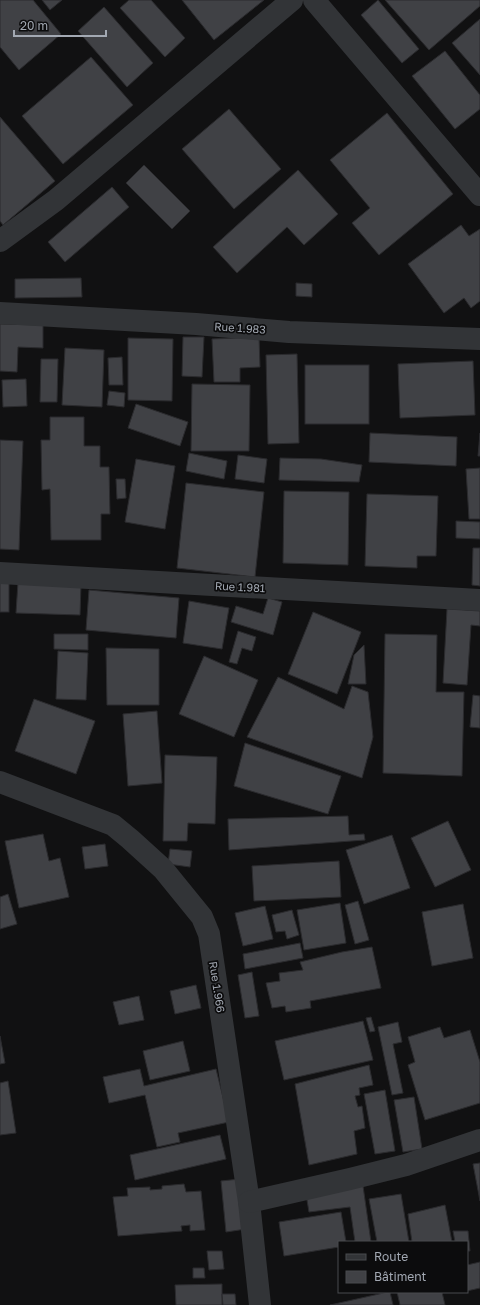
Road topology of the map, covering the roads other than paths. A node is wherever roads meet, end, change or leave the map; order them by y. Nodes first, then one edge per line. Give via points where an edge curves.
1 (292, 0) edge
2 (314, 0) edge
3 (480, 195) edge
4 (0, 241) edge
5 (0, 312) edge
6 (480, 339) edge
7 (0, 573) edge
8 (480, 600) edge
9 (0, 782) edge
10 (480, 1140) edge
11 (249, 1202) junction
12 (260, 1305) edge

1 - 4 street via 56,200
2 - 3 street
5 - 6 street, Rue 1.983 via 288,332
7 - 8 street, Rue 1.981
9 - 11 street, Rue 1.966 via 113,825 163,869 202,917 209,934
10 - 11 street via 406,1165
11 - 12 street, Rue 1.966

